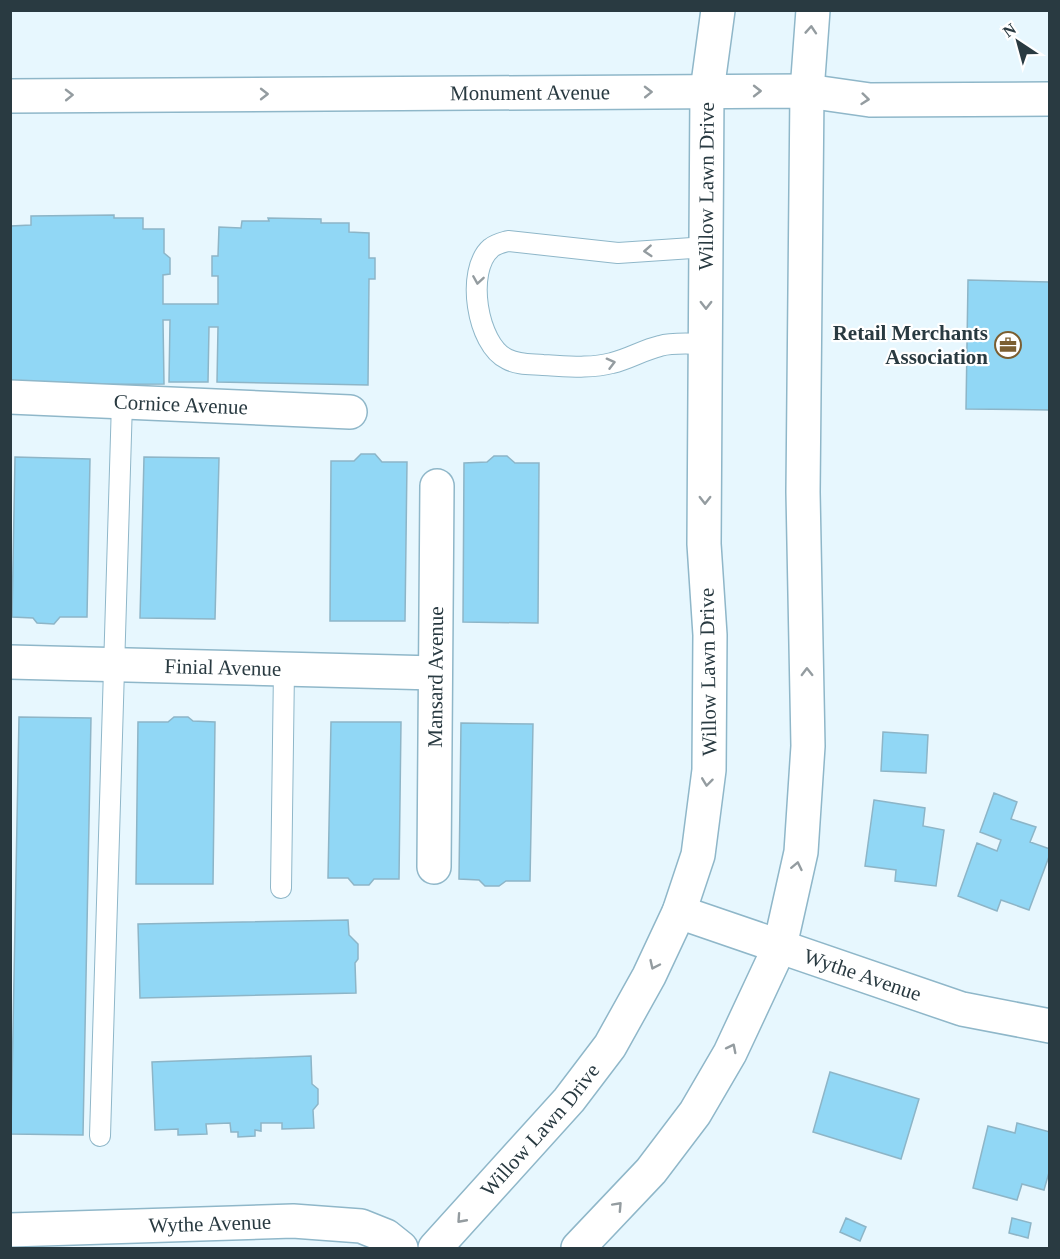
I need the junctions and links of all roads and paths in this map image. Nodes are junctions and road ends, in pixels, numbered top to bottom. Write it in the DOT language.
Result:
graph roads {
  1 [pos="718,10"];
  2 [pos="813,10"];
  3 [pos="707,91"];
  4 [pos="807,91"];
  5 [pos="10,96"];
  6 [pos="1050,99"];
  7 [pos="707,247"];
  8 [pos="706,344"];
  9 [pos="10,397"];
  10 [pos="122,402"];
  11 [pos="350,412"];
  12 [pos="437,486"];
  13 [pos="10,662"];
  14 [pos="114,665"];
  15 [pos="284,669"];
  16 [pos="435,673"];
  17 [pos="434,867"];
  18 [pos="281,888"];
  19 [pos="679,912"];
  20 [pos="780,946"];
  21 [pos="1050,1026"];
  22 [pos="100,1136"];
  23 [pos="10,1230"];
  24 [pos="588,1245"];
  25 [pos="401,1248"];
  26 [pos="435,1248"];
  1 -- 3 [label="street, Willow Lawn Drive"];
  4 -- 2 [label="street, one-way"];
  3 -- 4 [label="street, Monument Avenue, one-way"];
  5 -- 3 [label="street, Monument Avenue, one-way"];
  3 -- 7 [label="street, Willow Lawn Drive"];
  4 -- 6 [label="street, Monument Avenue, one-way"];
  20 -- 4 [label="street, one-way"];
  7 -- 8 [label="street, Willow Lawn Drive, one-way"];
  7 -- 8 [label="lane, one-way"];
  8 -- 19 [label="street, Willow Lawn Drive, one-way"];
  9 -- 10 [label="street, Cornice Avenue"];
  10 -- 11 [label="street, Cornice Avenue"];
  10 -- 14 [label="lane"];
  12 -- 16 [label="street, Mansard Avenue"];
  13 -- 14 [label="street, Finial Avenue"];
  14 -- 15 [label="street, Finial Avenue"];
  14 -- 22 [label="lane"];
  15 -- 16 [label="street, Finial Avenue"];
  15 -- 18 [label="lane"];
  16 -- 17 [label="street, Mansard Avenue"];
  19 -- 20 [label="street, Wythe Avenue"];
  19 -- 26 [label="street, Willow Lawn Drive, one-way"];
  20 -- 21 [label="street, Wythe Avenue"];
  24 -- 20 [label="street, one-way"];
  23 -- 25 [label="street, Wythe Avenue"];
}
